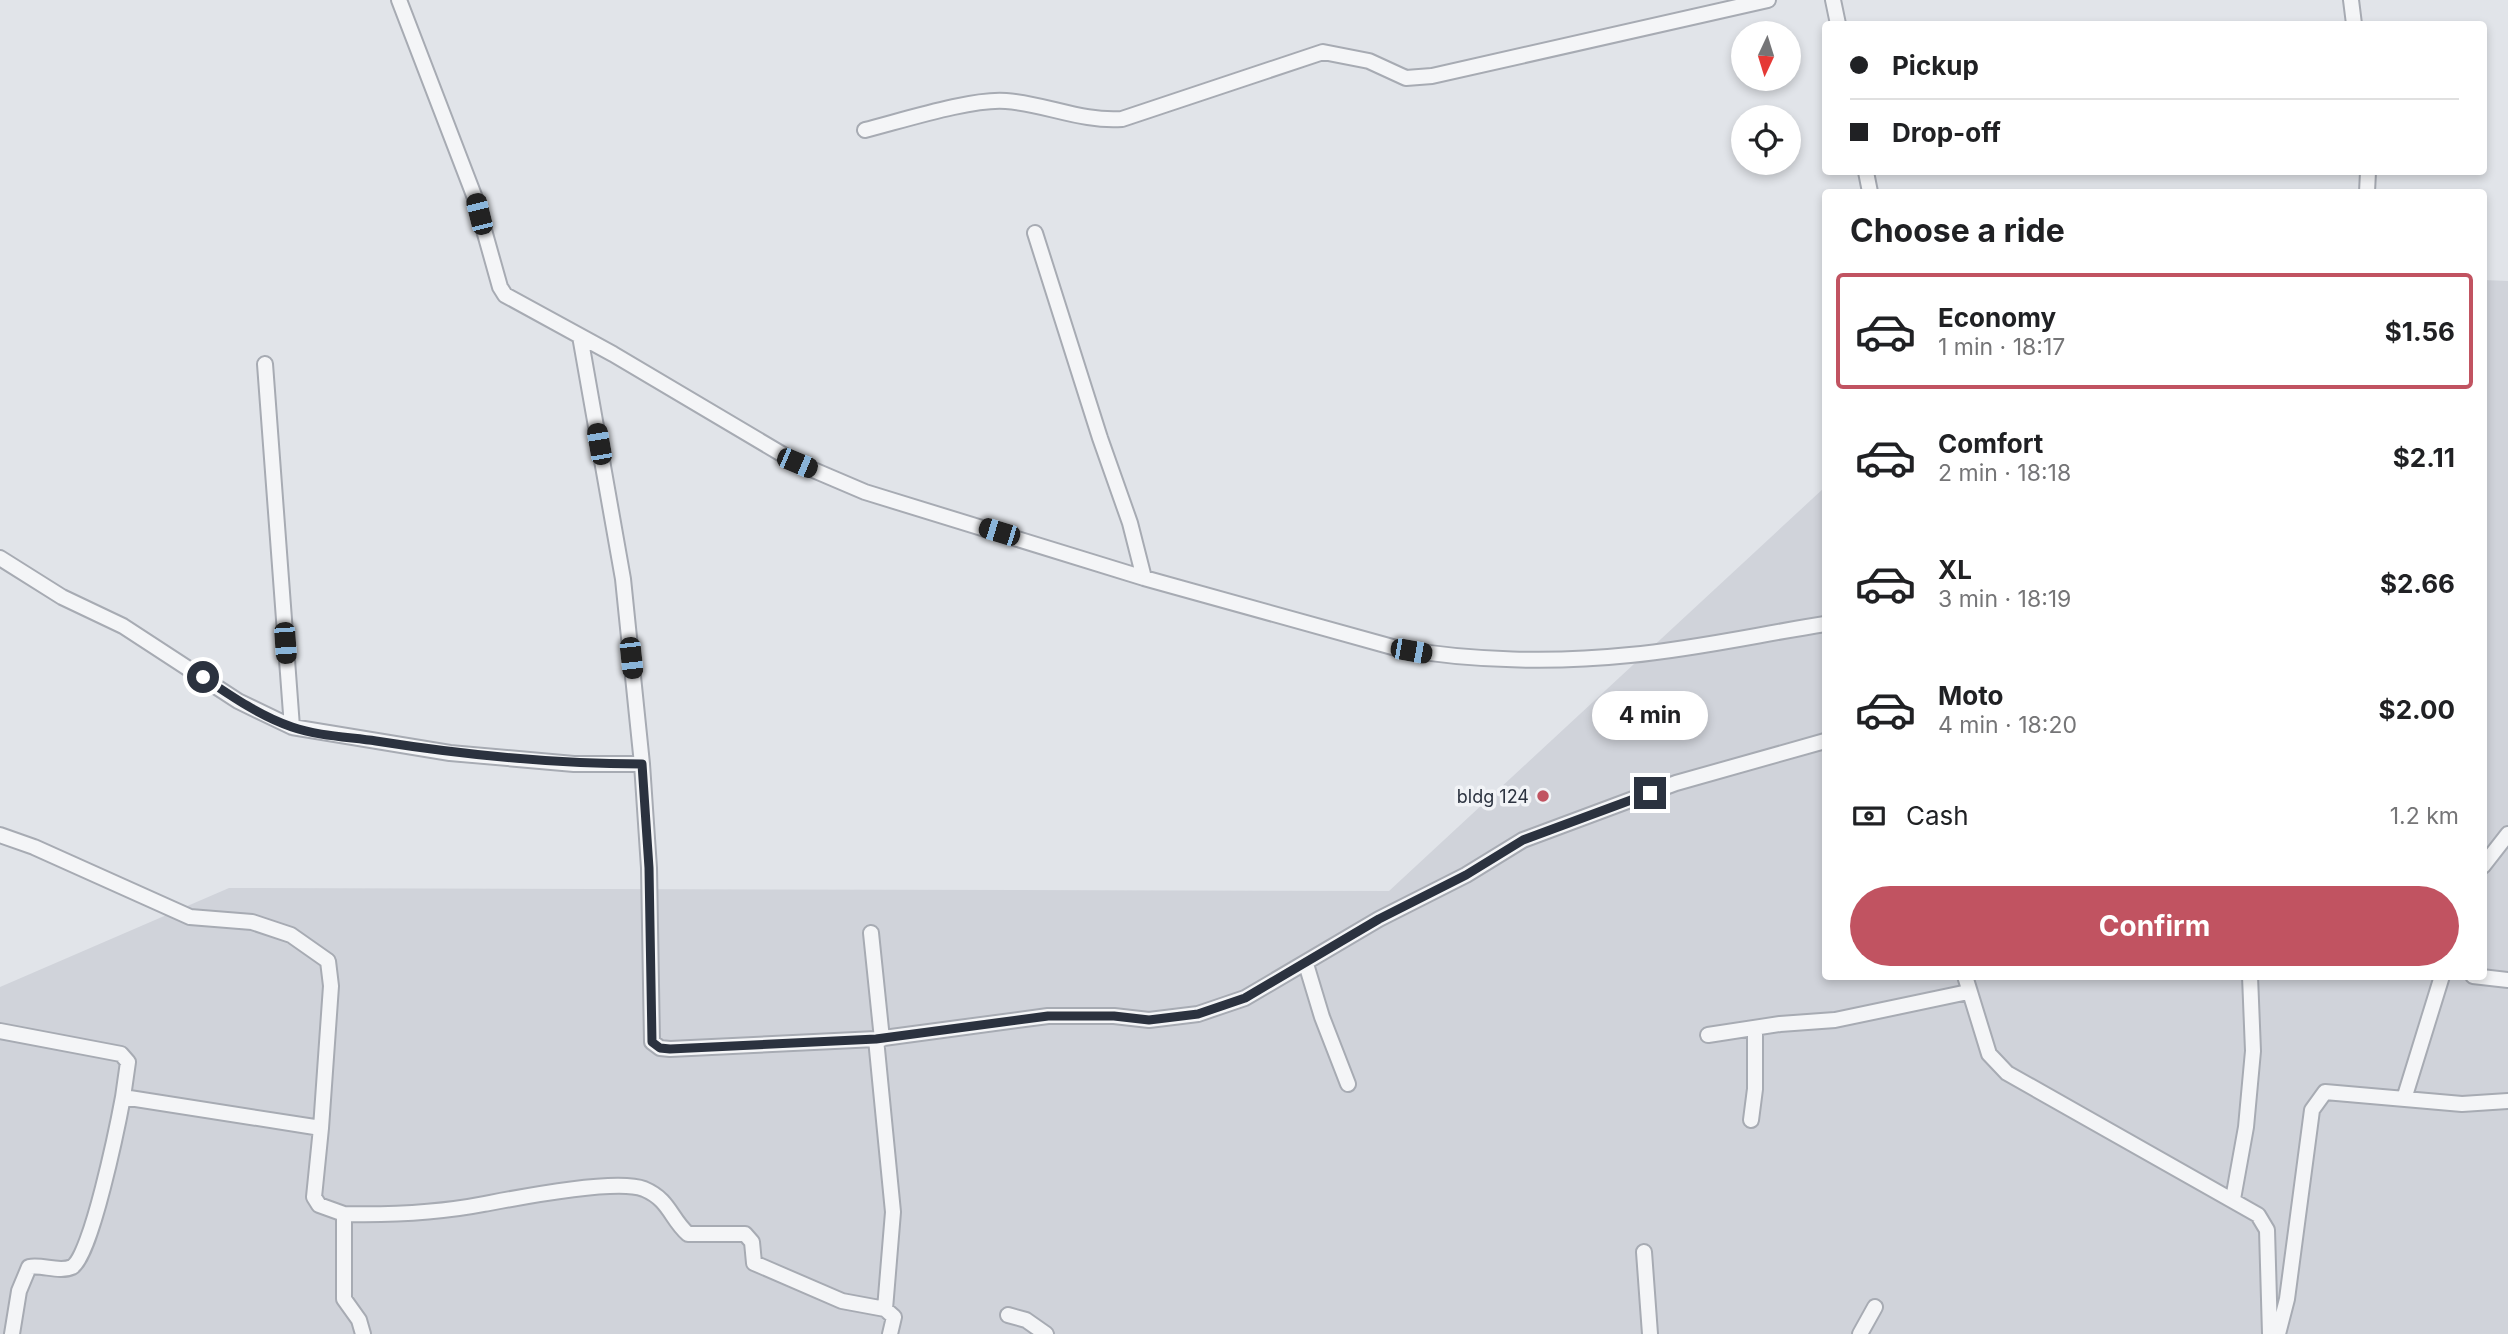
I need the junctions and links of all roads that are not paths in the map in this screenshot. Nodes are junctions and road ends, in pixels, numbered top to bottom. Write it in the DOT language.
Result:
graph roads {
  1 [pos="399,0"];
  2 [pos="1768,0"];
  3 [pos="1833,0"];
  4 [pos="2351,0"];
  5 [pos="1837,21"];
  6 [pos="2354,21"];
  7 [pos="864,130"];
  8 [pos="1035,233"];
  9 [pos="580,337"];
  10 [pos="265,364"];
  11 [pos="0,558"];
  12 [pos="1144,578"];
  13 [pos="1822,624"];
  14 [pos="292,727"];
  15 [pos="1822,742"];
  16 [pos="642,764"];
  17 [pos="2508,834"];
  18 [pos="0,835"];
  19 [pos="2487,861"];
  20 [pos="871,933"];
  21 [pos="1306,964"];
  22 [pos="2487,978"];
  23 [pos="1966,980"];
  24 [pos="2250,980"];
  25 [pos="2441,980"];
  26 [pos="2508,980"];
  27 [pos="1968,992"];
  28 [pos="1755,1028"];
  29 [pos="0,1031"];
  30 [pos="1708,1035"];
  31 [pos="879,1039"];
  32 [pos="1348,1084"];
  33 [pos="123,1097"];
  34 [pos="2404,1099"];
  35 [pos="2508,1101"];
  36 [pos="1751,1120"];
  37 [pos="321,1128"];
  38 [pos="2233,1199"];
  39 [pos="344,1214"];
  40 [pos="1644,1252"];
  41 [pos="1875,1307"];
  42 [pos="885,1309"];
  43 [pos="1008,1315"];
  44 [pos="12,1334"];
  45 [pos="363,1334"];
  46 [pos="890,1334"];
  47 [pos="1046,1334"];
  48 [pos="1650,1334"];
  49 [pos="1860,1334"];
  50 [pos="2270,1334"];
  51 [pos="2278,1334"];
  1 -- 9 [label="street"];
  2 -- 7 [label="street"];
  3 -- 5 [label="street"];
  4 -- 6 [label="street"];
  8 -- 12 [label="street"];
  9 -- 12 [label="street"];
  9 -- 16 [label="street"];
  10 -- 14 [label="street"];
  11 -- 14 [label="street"];
  12 -- 13 [label="street"];
  14 -- 16 [label="street"];
  15 -- 21 [label="street"];
  16 -- 31 [label="street"];
  17 -- 19 [label="street"];
  18 -- 37 [label="street"];
  20 -- 31 [label="street"];
  21 -- 31 [label="street"];
  21 -- 32 [label="street"];
  22 -- 26 [label="street"];
  23 -- 27 [label="street"];
  24 -- 38 [label="street"];
  25 -- 34 [label="street"];
  27 -- 28 [label="street"];
  27 -- 38 [label="street"];
  28 -- 30 [label="street"];
  28 -- 36 [label="street"];
  29 -- 33 [label="street"];
  31 -- 42 [label="street"];
  33 -- 37 [label="street"];
  33 -- 44 [label="street"];
  34 -- 35 [label="street"];
  34 -- 51 [label="street"];
  37 -- 39 [label="street"];
  38 -- 50 [label="street"];
  39 -- 42 [label="street"];
  39 -- 45 [label="street"];
  40 -- 48 [label="street"];
  41 -- 49 [label="street"];
  42 -- 46 [label="street"];
  43 -- 47 [label="street"];
}
